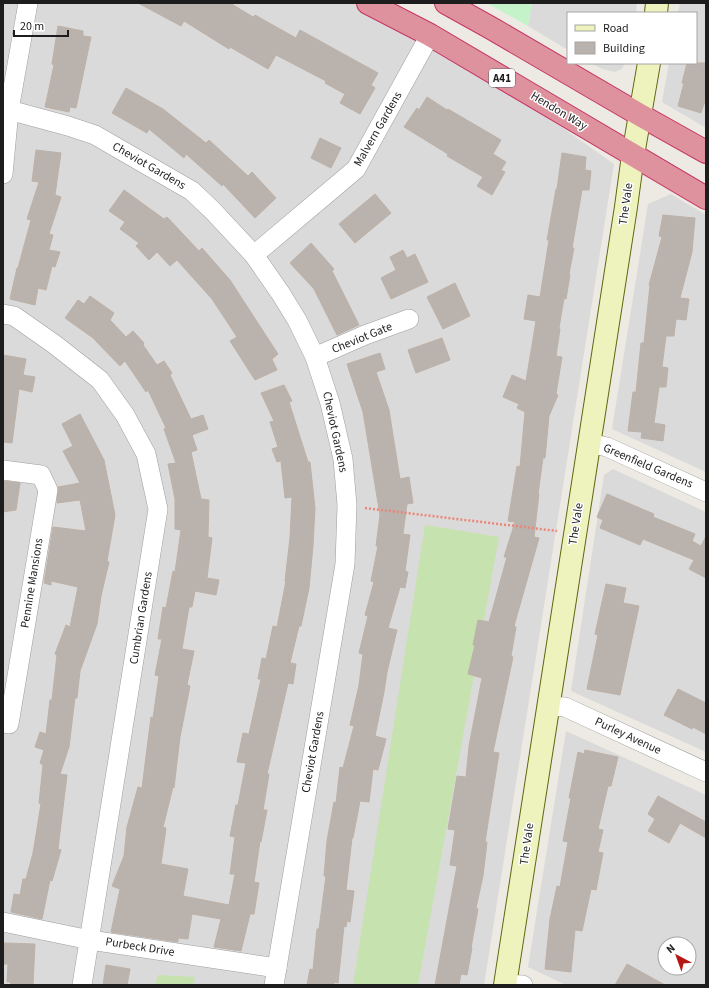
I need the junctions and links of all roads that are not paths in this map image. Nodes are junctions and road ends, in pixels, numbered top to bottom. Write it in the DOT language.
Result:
graph roads {
  1 [pos="28,3"];
  2 [pos="368,3"];
  3 [pos="446,3"];
  4 [pos="430,35"];
  5 [pos="649,64"];
  6 [pos="6,111"];
  7 [pos="640,115"];
  8 [pos="706,152"];
  9 [pos="633,156"];
  10 [pos="3,174"];
  11 [pos="706,198"];
  12 [pos="254,255"];
  13 [pos="3,314"];
  14 [pos="409,319"];
  15 [pos="315,357"];
  16 [pos="589,443"];
  17 [pos="3,470"];
  18 [pos="706,492"];
  19 [pos="548,706"];
  20 [pos="3,723"];
  21 [pos="706,772"];
  22 [pos="3,922"];
  23 [pos="90,940"];
  24 [pos="276,977"];
  25 [pos="82,985"];
  26 [pos="511,985"];
  1 -- 6 [label="street"];
  2 -- 4 [label="highway, Hendon Way / A41"];
  3 -- 7 [label="highway"];
  4 -- 9 [label="highway, Hendon Way / A41"];
  4 -- 12 [label="street, Malvern Gardens"];
  5 -- 7 [label="street, The Vale"];
  6 -- 10 [label="street"];
  6 -- 12 [label="street, Cheviot Gardens"];
  7 -- 8 [label="highway"];
  7 -- 9 [label="street, The Vale"];
  9 -- 11 [label="highway, Hendon Way / A41"];
  9 -- 16 [label="street, The Vale"];
  12 -- 15 [label="street, Cheviot Gardens"];
  13 -- 23 [label="street, Cumbrian Gardens"];
  14 -- 15 [label="street, Cheviot Gate"];
  15 -- 24 [label="street, Cheviot Gardens"];
  16 -- 18 [label="street, Greenfield Gardens"];
  16 -- 19 [label="street, The Vale"];
  17 -- 20 [label="street, Pennine Mansions"];
  19 -- 21 [label="street, Purley Avenue"];
  19 -- 26 [label="street, The Vale"];
  22 -- 23 [label="street, Purbeck Drive"];
  23 -- 24 [label="street, Purbeck Drive"];
  23 -- 25 [label="street, Cumbrian Gardens"];
}
